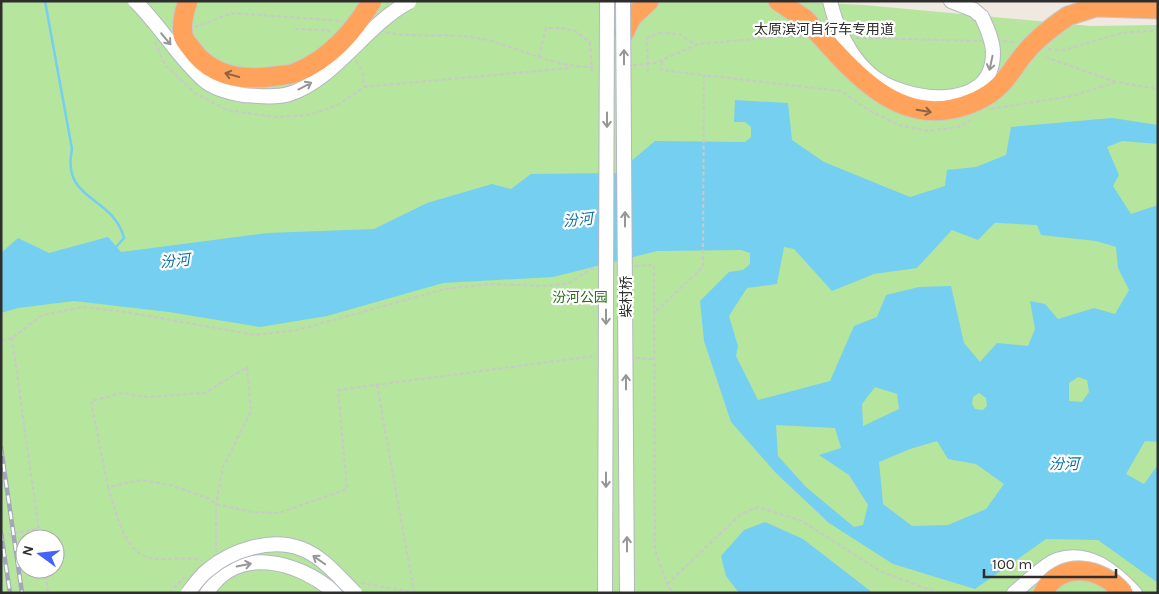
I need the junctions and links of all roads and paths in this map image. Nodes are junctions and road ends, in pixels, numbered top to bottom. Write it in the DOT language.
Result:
graph roads {
  1 [pos="135,1"];
  2 [pos="188,1"];
  3 [pos="372,1"];
  4 [pos="623,1"];
  5 [pos="778,1"];
  6 [pos="830,1"];
  7 [pos="951,1"];
  8 [pos="410,2"];
  9 [pos="604,3"];
  10 [pos="647,3"];
  11 [pos="1158,9"];
  12 [pos="344,21"];
  13 [pos="190,28"];
  14 [pos="805,28"];
  15 [pos="378,29"];
  16 [pos="1158,30"];
  17 [pos="624,34"];
  18 [pos="152,36"];
  19 [pos="851,38"];
  20 [pos="987,41"];
  21 [pos="997,41"];
  22 [pos="1023,44"];
  23 [pos="696,45"];
  24 [pos="1048,49"];
  25 [pos="539,57"];
  26 [pos="1045,57"];
  27 [pos="662,61"];
  28 [pos="628,65"];
  29 [pos="601,67"];
  30 [pos="571,68"];
  31 [pos="648,72"];
  32 [pos="592,74"];
  33 [pos="704,75"];
  34 [pos="1158,89"];
  35 [pos="703,142"];
  36 [pos="627,267"];
  37 [pos="600,269"];
  38 [pos="655,312"];
  39 [pos="12,338"];
  40 [pos="1,341"];
  41 [pos="597,357"];
  42 [pos="635,358"];
  43 [pos="654,359"];
  44 [pos="377,385"];
  45 [pos="108,487"];
  46 [pos="216,504"];
  47 [pos="39,528"];
  48 [pos="1,536"];
  49 [pos="216,554"];
  50 [pos="205,561"];
  51 [pos="46,579"];
  52 [pos="667,584"];
  53 [pos="414,592"];
  54 [pos="48,593"];
  55 [pos="188,593"];
  56 [pos="207,593"];
  57 [pos="335,593"];
  58 [pos="355,593"];
  59 [pos="605,593"];
  60 [pos="627,593"];
  61 [pos="673,593"];
  62 [pos="938,593"];
  63 [pos="1014,593"];
  64 [pos="1043,593"];
  65 [pos="1123,593"];
  66 [pos="1135,593"];
  1 -- 8 [label="main road, one-way, bridge"];
  3 -- 2 [label="highway, one-way, bridge"];
  4 -- 17 [label="main road, 柴村桥, bridge"];
  5 -- 14 [label="highway"];
  7 -- 6 [label="main road, one-way, bridge"];
  9 -- 59 [label="main road, 柴村桥, one-way, bridge"];
  10 -- 17 [label="highway"];
  14 -- 11 [label="highway, one-way, bridge"];
  12 -- 13 [label="path"];
  14 -- 23 [label="path, 太原滨河自行车专用道"];
  15 -- 25 [label="path"];
  16 -- 24 [label="path"];
  60 -- 17 [label="main road, 柴村桥, one-way, bridge"];
  18 -- 30 [label="path"];
  19 -- 20 [label="path, 太原滨河自行车专用道"];
  21 -- 22 [label="path"];
  23 -- 27 [label="path, 太原滨河自行车专用道"];
  23 -- 31 [label="path, bridge"];
  25 -- 30 [label="path"];
  25 -- 32 [label="path, bridge"];
  26 -- 34 [label="path"];
  27 -- 28 [label="path, 太原滨河自行车专用道"];
  27 -- 33 [label="path"];
  29 -- 30 [label="path"];
  35 -- 38 [label="path"];
  36 -- 38 [label="path"];
  37 -- 39 [label="path"];
  38 -- 43 [label="path"];
  39 -- 40 [label="path"];
  39 -- 47 [label="path"];
  41 -- 44 [label="path"];
  42 -- 43 [label="path"];
  43 -- 52 [label="path"];
  44 -- 46 [label="path"];
  44 -- 53 [label="path"];
  45 -- 46 [label="path"];
  45 -- 46 [label="path"];
  45 -- 50 [label="path"];
  46 -- 49 [label="path"];
  47 -- 48 [label="path"];
  51 -- 54 [label="path"];
  52 -- 61 [label="path"];
  52 -- 62 [label="path"];
  58 -- 55 [label="main road, one-way, bridge"];
  56 -- 57 [label="main road, one-way"];
  63 -- 66 [label="main road"];
  64 -- 65 [label="highway, bridge"];
}
